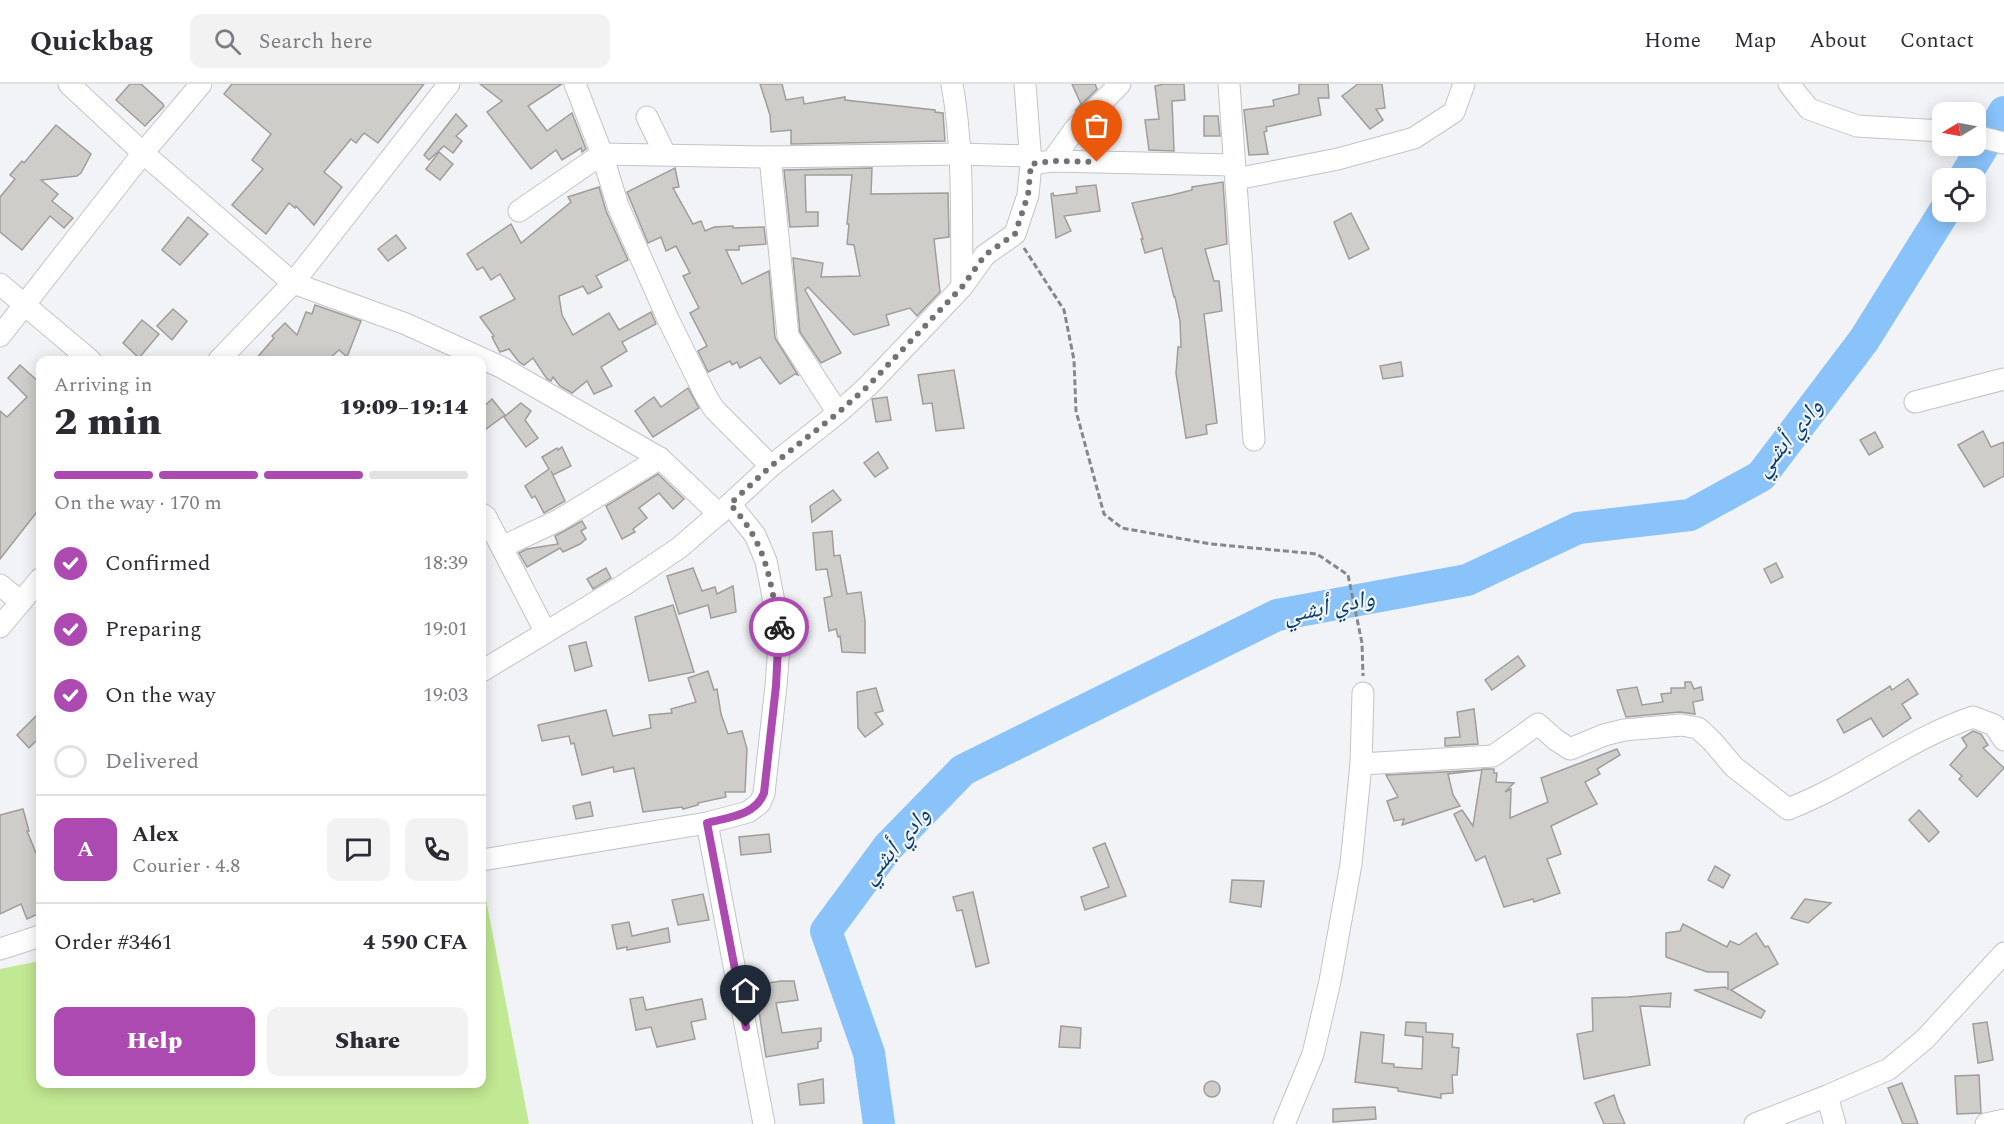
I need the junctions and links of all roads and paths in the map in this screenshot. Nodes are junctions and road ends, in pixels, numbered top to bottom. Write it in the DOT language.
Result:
graph roads {
  1 [pos="69,84"];
  2 [pos="201,84"];
  3 [pos="449,84"];
  4 [pos="575,84"];
  5 [pos="952,84"];
  6 [pos="1025,84"];
  7 [pos="1228,84"];
  8 [pos="1464,84"];
  9 [pos="1789,84"];
  10 [pos="1110,87"];
  11 [pos="647,117"];
  12 [pos="1932,131"];
  13 [pos="1986,138"];
  14 [pos="2004,143"];
  15 [pos="143,153"];
  16 [pos="602,154"];
  17 [pos="665,154"];
  18 [pos="959,154"];
  19 [pos="770,157"];
  20 [pos="1038,160"];
  21 [pos="1235,172"];
  22 [pos="519,211"];
  23 [pos="1015,234"];
  24 [pos="293,283"];
  25 [pos="0,284"];
  26 [pos="962,287"];
  27 [pos="25,306"];
  28 [pos="0,336"];
  29 [pos="85,356"];
  30 [pos="223,356"];
  31 [pos="478,356"];
  32 [pos="486,360"];
  33 [pos="2004,379"];
  34 [pos="1915,402"];
  35 [pos="838,413"];
  36 [pos="1254,441"];
  37 [pos="660,458"];
  38 [pos="771,466"];
  39 [pos="725,509"];
  40 [pos="486,517"];
  41 [pos="502,547"];
  42 [pos="36,584"];
  43 [pos="0,585"];
  44 [pos="21,602"];
  45 [pos="0,627"];
  46 [pos="545,631"];
  47 [pos="486,668"];
  48 [pos="1363,693"];
  49 [pos="2004,740"];
  50 [pos="1361,764"];
  51 [pos="707,823"];
  52 [pos="486,859"];
  53 [pos="36,937"];
  54 [pos="0,949"];
  55 [pos="2004,953"];
  56 [pos="1827,1096"];
  57 [pos="2004,1120"];
  58 [pos="764,1124"];
  59 [pos="1284,1124"];
  60 [pos="1755,1124"];
  61 [pos="1835,1124"];
  62 [pos="1986,1124"];
  1 -- 15 [label="street"];
  2 -- 15 [label="street"];
  3 -- 24 [label="street"];
  4 -- 16 [label="street"];
  5 -- 18 [label="street"];
  6 -- 20 [label="street"];
  7 -- 21 [label="street"];
  8 -- 21 [label="street"];
  9 -- 12 [label="street"];
  10 -- 20 [label="street"];
  11 -- 17 [label="street"];
  13 -- 14 [label="street"];
  15 -- 24 [label="street"];
  15 -- 27 [label="street"];
  16 -- 17 [label="street"];
  16 -- 22 [label="street"];
  16 -- 38 [label="street"];
  17 -- 19 [label="street"];
  18 -- 19 [label="street"];
  18 -- 20 [label="street"];
  18 -- 26 [label="street"];
  19 -- 35 [label="street"];
  20 -- 21 [label="street"];
  20 -- 23 [label="street"];
  21 -- 36 [label="street"];
  23 -- 26 [label="street"];
  23 -- 48 [label="path"];
  24 -- 30 [label="street"];
  24 -- 31 [label="street"];
  25 -- 27 [label="street"];
  26 -- 35 [label="street"];
  27 -- 28 [label="street"];
  27 -- 29 [label="street"];
  32 -- 37 [label="street"];
  33 -- 34 [label="street"];
  35 -- 38 [label="street"];
  37 -- 39 [label="street"];
  37 -- 41 [label="street"];
  38 -- 39 [label="street"];
  39 -- 46 [label="street"];
  39 -- 51 [label="street"];
  40 -- 41 [label="street"];
  41 -- 46 [label="street"];
  42 -- 44 [label="street"];
  43 -- 44 [label="street"];
  44 -- 45 [label="street"];
  46 -- 47 [label="street"];
  48 -- 50 [label="street"];
  49 -- 50 [label="street"];
  50 -- 59 [label="street"];
  51 -- 52 [label="street"];
  51 -- 58 [label="street"];
  53 -- 54 [label="street"];
  55 -- 56 [label="street"];
  56 -- 60 [label="street"];
  56 -- 61 [label="street"];
  57 -- 62 [label="street"];
}
